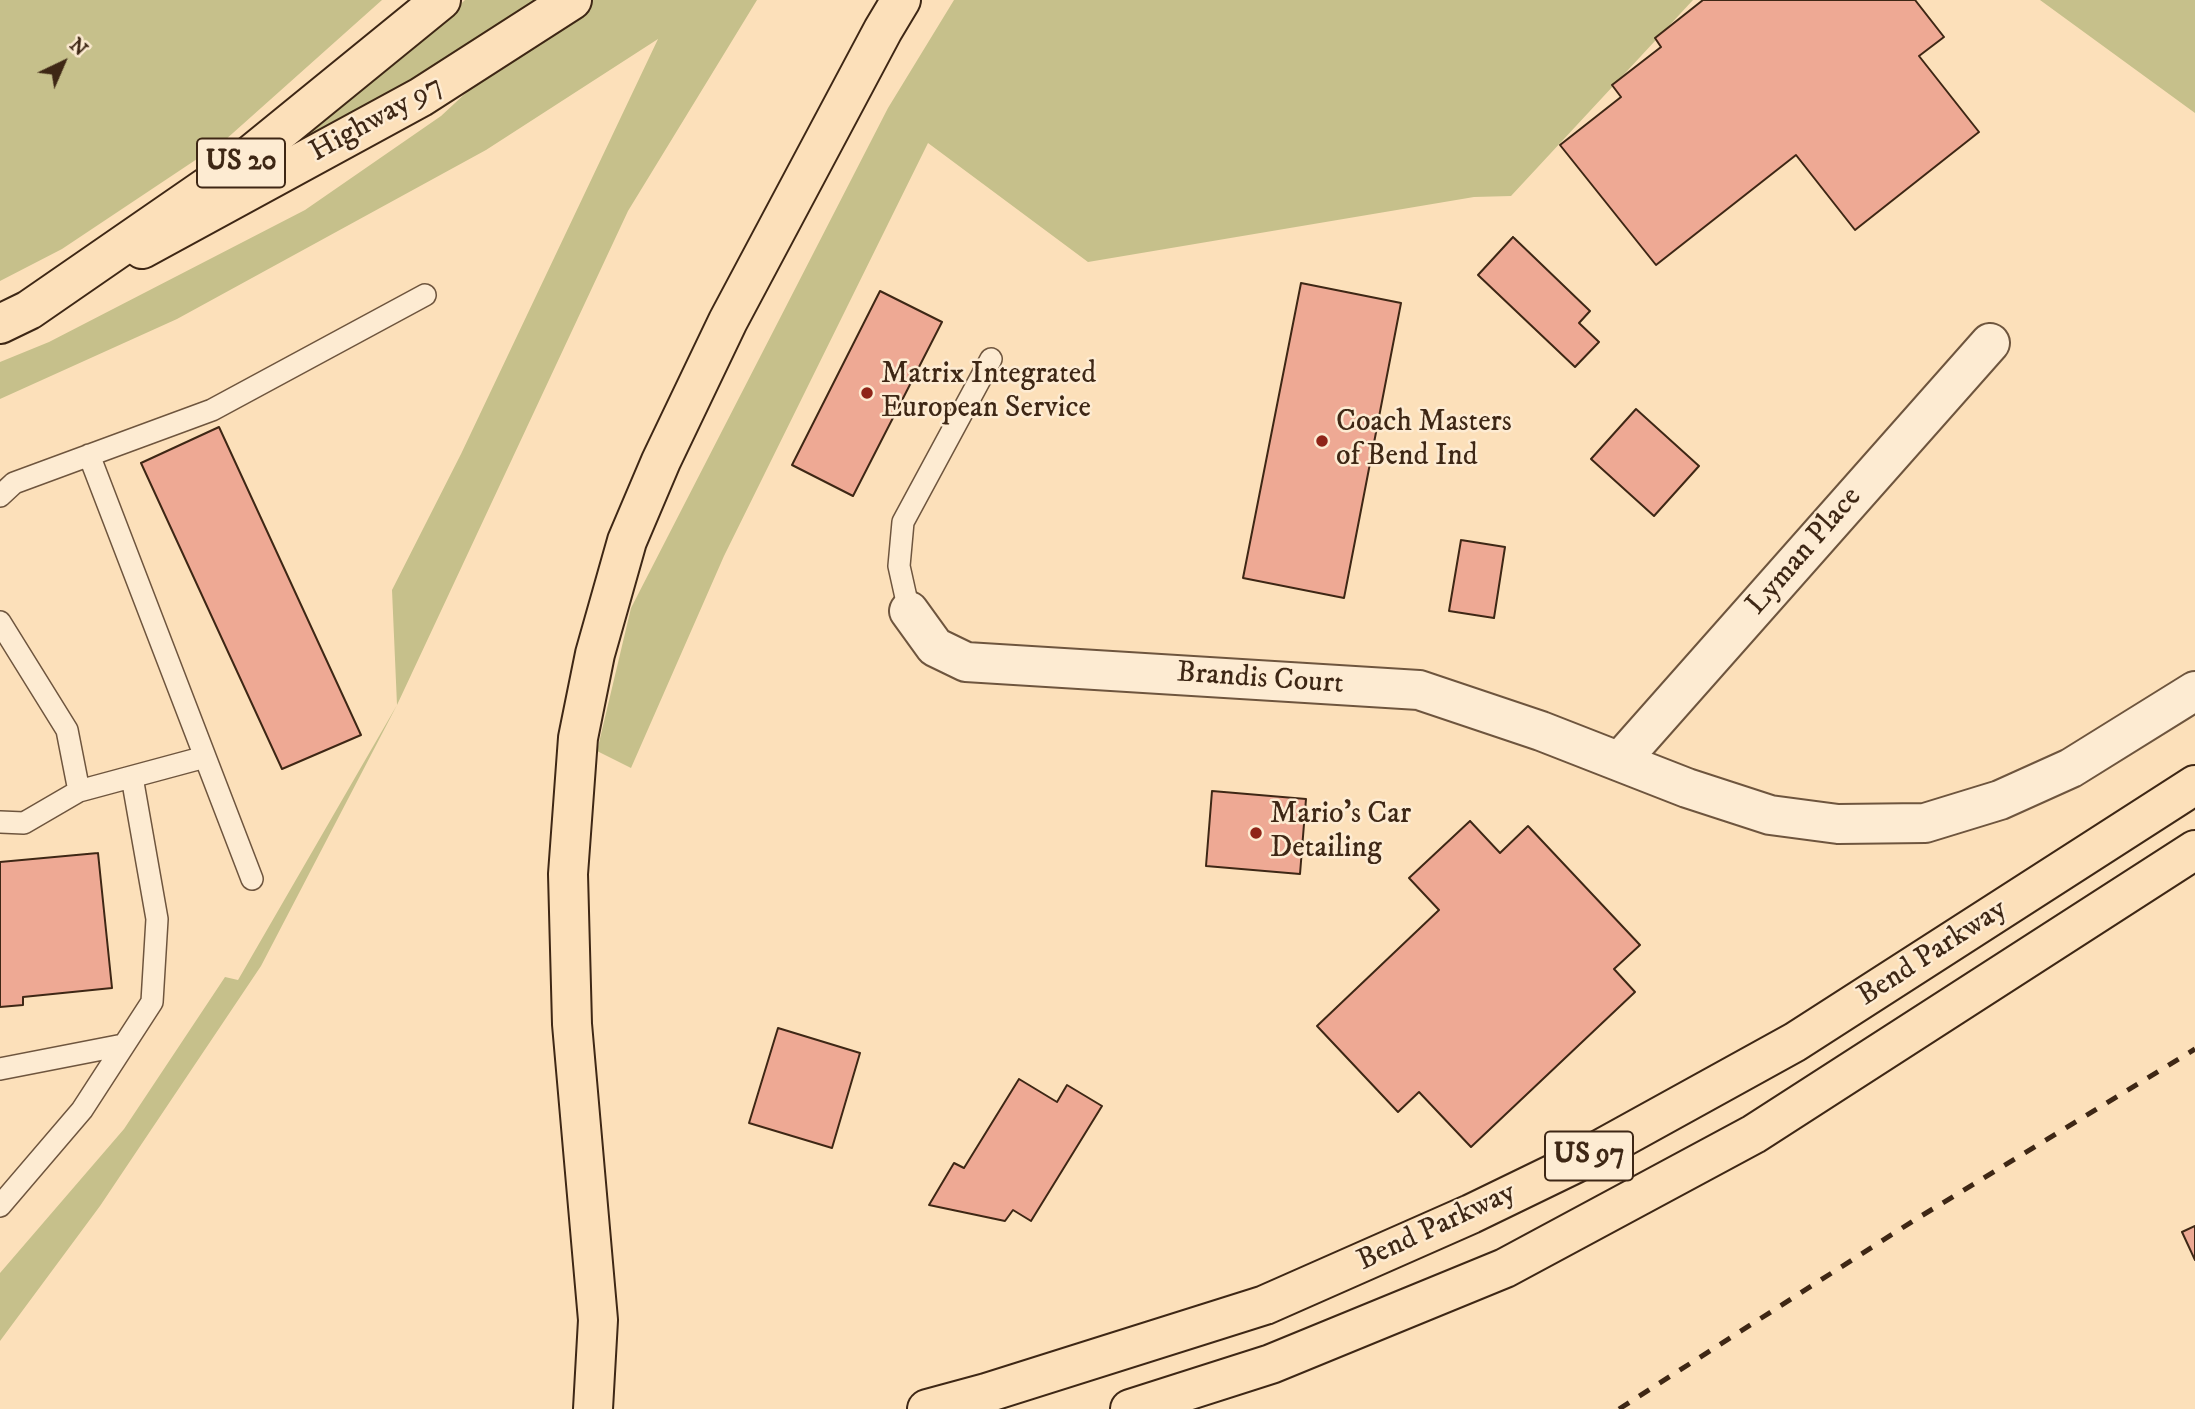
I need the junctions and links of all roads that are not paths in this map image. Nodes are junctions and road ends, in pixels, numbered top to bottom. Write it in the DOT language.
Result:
graph roads {
  1 [pos="441,0"];
  2 [pos="572,0"];
  3 [pos="901,0"];
  4 [pos="425,295"];
  5 [pos="15,317"];
  6 [pos="1990,343"];
  7 [pos="991,359"];
  8 [pos="89,455"];
  9 [pos="0,496"];
  10 [pos="909,611"];
  11 [pos="0,622"];
  12 [pos="2195,691"];
  13 [pos="205,757"];
  14 [pos="1620,761"];
  15 [pos="132,777"];
  16 [pos="2195,785"];
  17 [pos="79,792"];
  18 [pos="0,822"];
  19 [pos="2195,849"];
  20 [pos="253,879"];
  21 [pos="123,1045"];
  22 [pos="0,1069"];
  23 [pos="0,1206"];
  24 [pos="594,1403"];
  25 [pos="927,1409"];
  26 [pos="1130,1409"];
  1 -- 5 [label="main road, US 20"];
  2 -- 5 [label="main road, Highway 97"];
  3 -- 24 [label="main road"];
  4 -- 8 [label="lane"];
  6 -- 14 [label="street, Lyman Place"];
  7 -- 10 [label="lane"];
  8 -- 9 [label="lane"];
  8 -- 13 [label="lane"];
  10 -- 14 [label="street, Brandis Court"];
  11 -- 17 [label="lane"];
  12 -- 14 [label="street, Brandis Court"];
  13 -- 15 [label="lane"];
  13 -- 20 [label="lane"];
  15 -- 17 [label="lane"];
  15 -- 21 [label="lane"];
  16 -- 25 [label="main road, Bend Parkway / US 97"];
  17 -- 18 [label="lane"];
  19 -- 26 [label="main road, Bend Parkway / US 97"];
  21 -- 22 [label="lane"];
  21 -- 23 [label="lane"];
}
